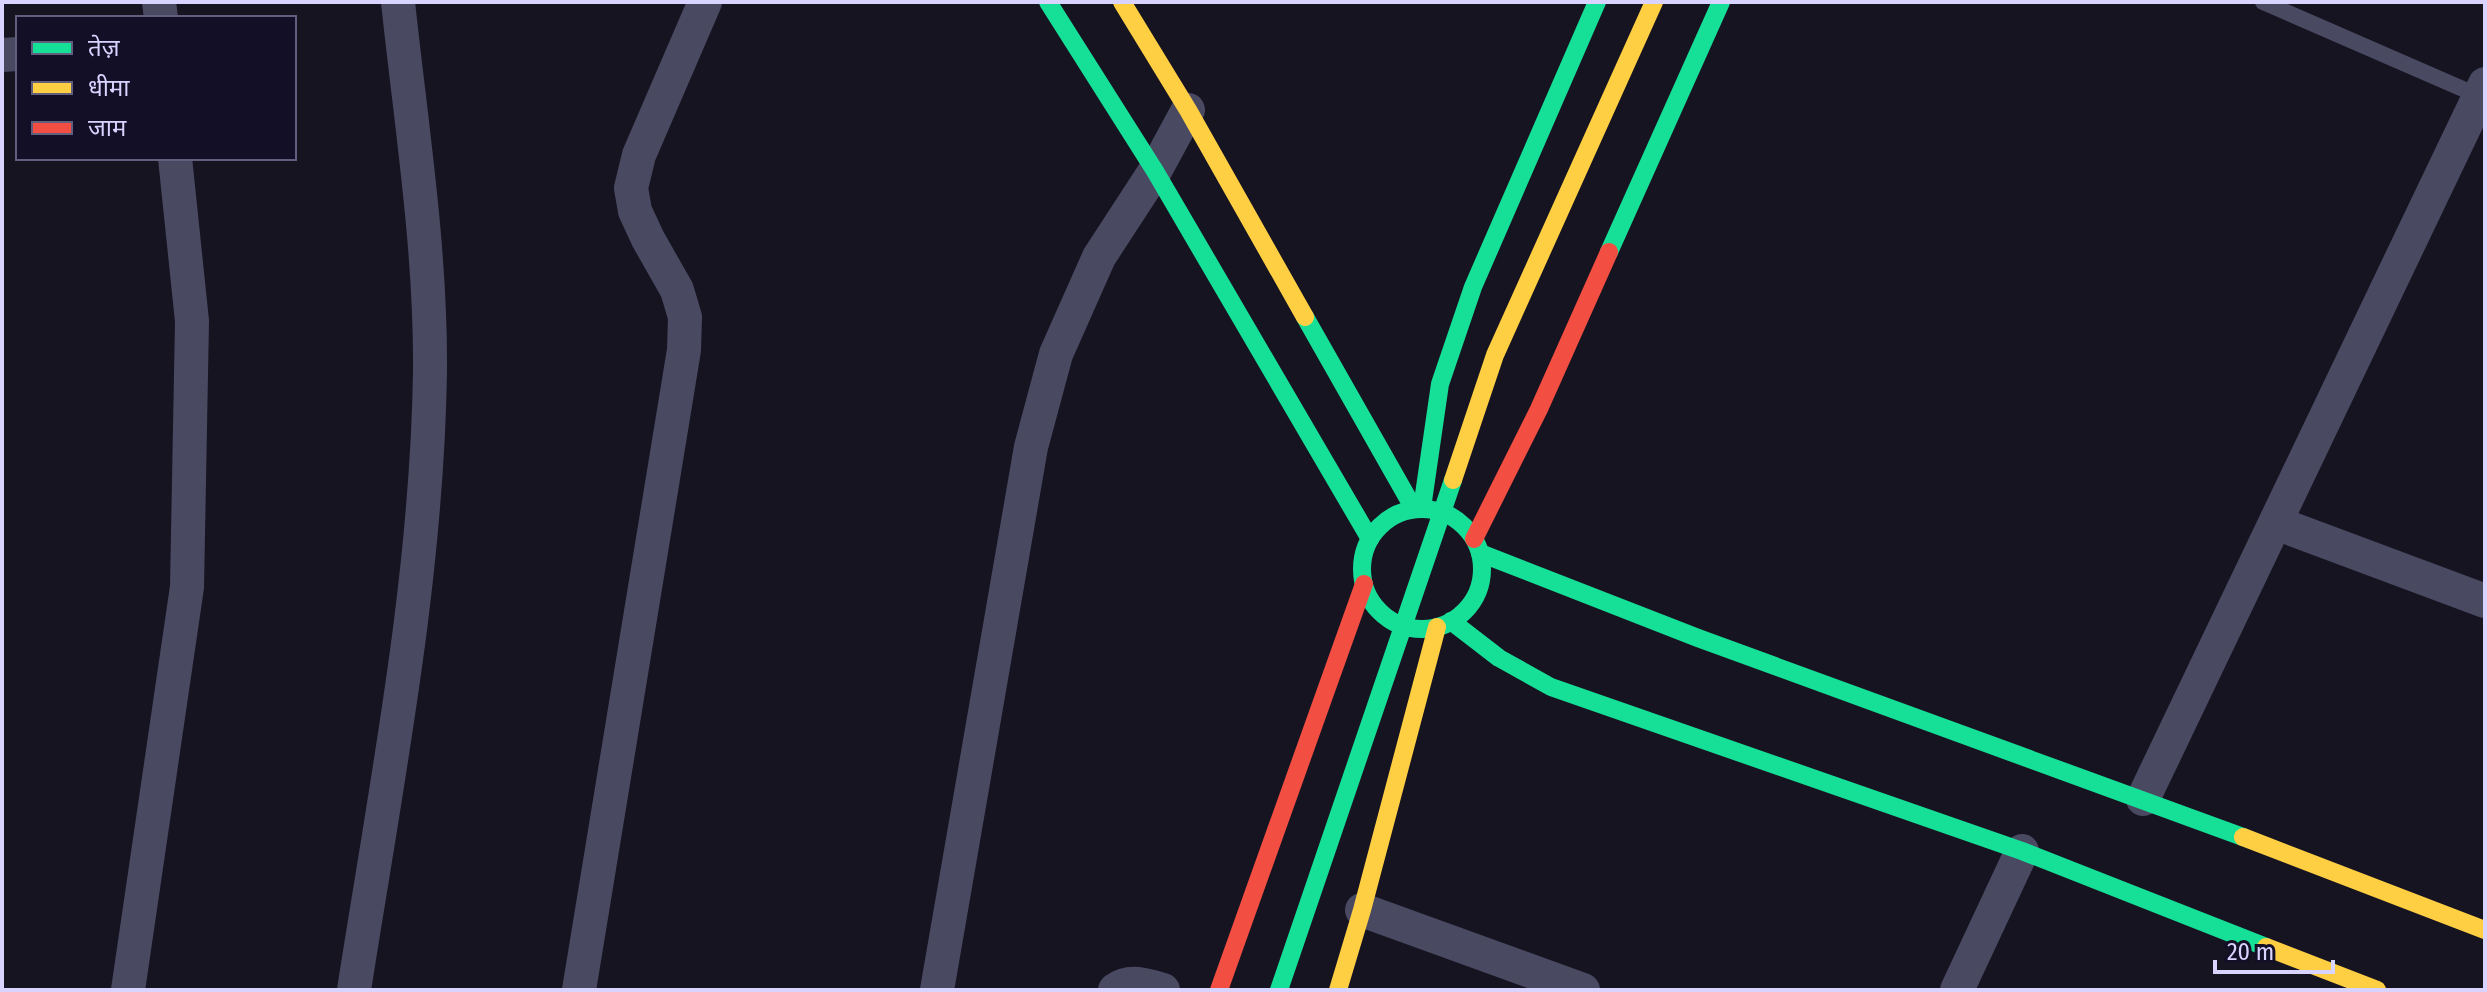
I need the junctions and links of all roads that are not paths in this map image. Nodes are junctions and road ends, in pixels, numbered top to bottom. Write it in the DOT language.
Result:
graph roads {
  1 [pos="398,2"];
  2 [pos="705,2"];
  3 [pos="1048,2"];
  4 [pos="1597,2"];
  5 [pos="1654,2"];
  6 [pos="1721,2"];
  7 [pos="2263,2"];
  8 [pos="1132,6"];
  9 [pos="2483,93"];
  10 [pos="1188,110"];
  11 [pos="175,160"];
  12 [pos="1155,171"];
  13 [pos="1418,509"];
  14 [pos="2276,523"];
  15 [pos="1370,539"];
  16 [pos="1477,546"];
  17 [pos="1364,584"];
  18 [pos="2485,601"];
  19 [pos="1444,624"];
  20 [pos="2143,799"];
  21 [pos="2022,851"];
  22 [pos="1362,910"];
  23 [pos="2485,930"];
  24 [pos="128,990"];
  25 [pos="354,990"];
  26 [pos="579,990"];
  27 [pos="937,990"];
  28 [pos="1115,990"];
  29 [pos="1163,990"];
  30 [pos="1219,990"];
  31 [pos="1279,990"];
  32 [pos="1338,990"];
  33 [pos="1583,990"];
  34 [pos="1957,990"];
  35 [pos="2377,990"];
  1 -- 25 [label="street"];
  2 -- 26 [label="street"];
  3 -- 12 [label="main road"];
  4 -- 13 [label="main road"];
  5 -- 31 [label="main road, bridge"];
  6 -- 16 [label="main road"];
  7 -- 9 [label="lane"];
  8 -- 10 [label="main road"];
  9 -- 14 [label="street"];
  10 -- 12 [label="street"];
  10 -- 13 [label="main road"];
  11 -- 24 [label="street"];
  12 -- 15 [label="main road"];
  12 -- 27 [label="street"];
  13 -- 15 [label="main road"];
  13 -- 16 [label="main road"];
  14 -- 18 [label="street"];
  14 -- 20 [label="street"];
  15 -- 17 [label="main road"];
  16 -- 19 [label="main road"];
  16 -- 20 [label="main road"];
  17 -- 19 [label="main road"];
  17 -- 30 [label="main road"];
  19 -- 21 [label="main road"];
  19 -- 22 [label="main road"];
  20 -- 23 [label="main road"];
  21 -- 34 [label="street"];
  21 -- 35 [label="main road"];
  22 -- 32 [label="main road"];
  22 -- 33 [label="street"];
  28 -- 29 [label="street"];
}
